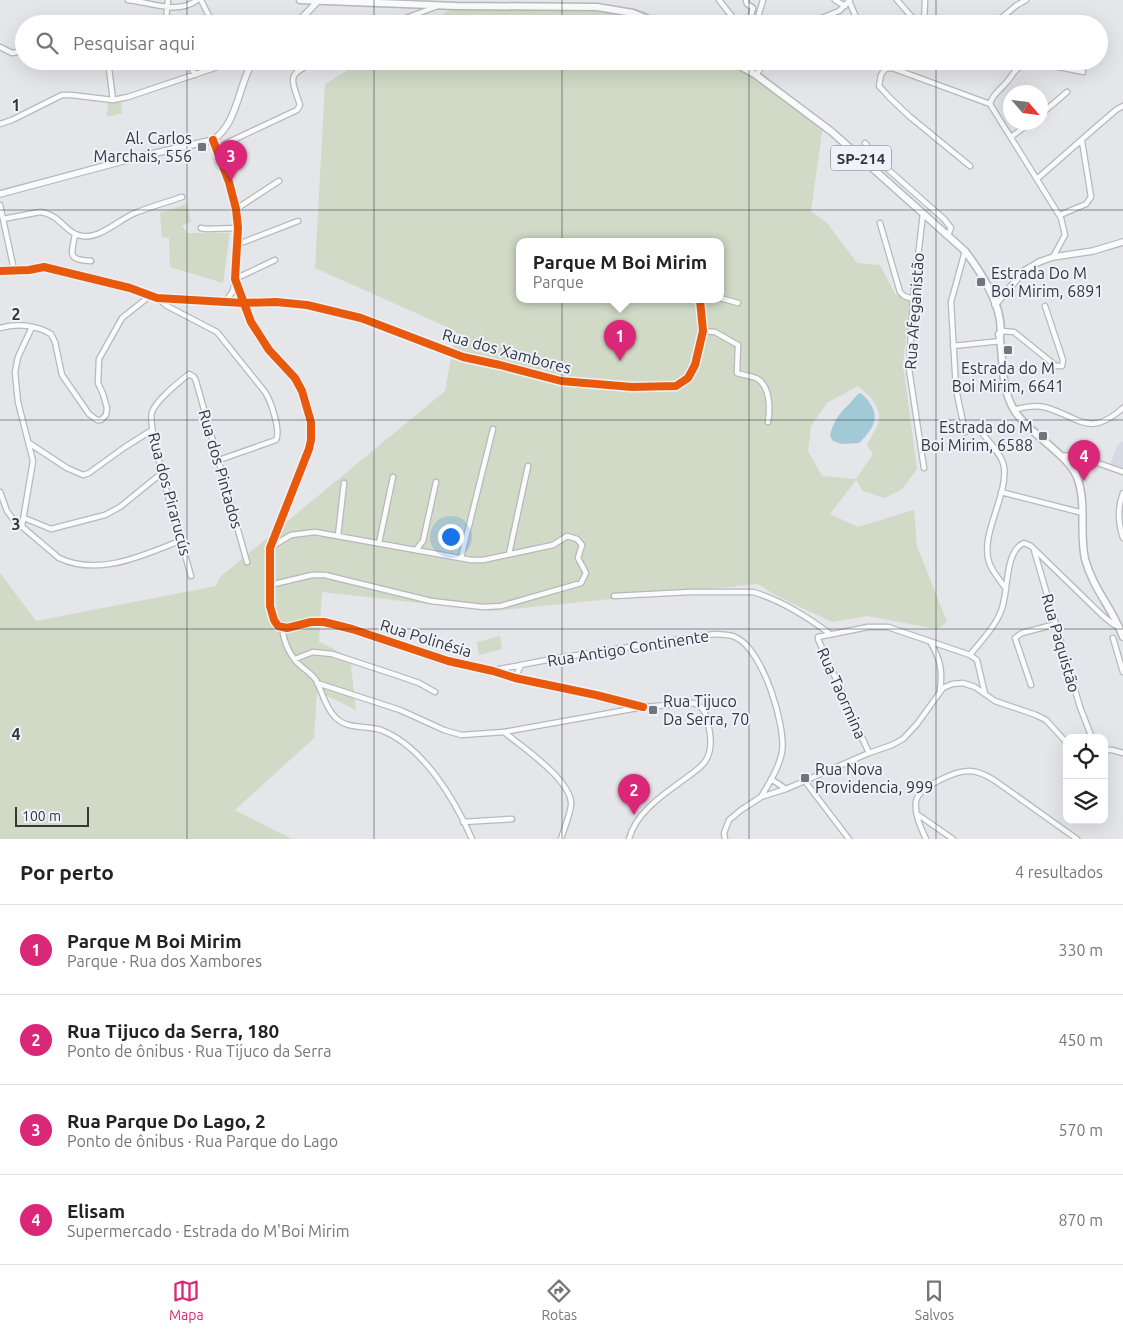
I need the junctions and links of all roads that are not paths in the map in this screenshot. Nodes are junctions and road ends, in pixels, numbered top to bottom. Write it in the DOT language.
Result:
graph roads {
  1 [pos="128,0"];
  2 [pos="168,0"];
  3 [pos="197,0"];
  4 [pos="201,0"];
  5 [pos="300,0"];
  6 [pos="319,0"];
  7 [pos="719,0"];
  8 [pos="746,0"];
  9 [pos="763,0"];
  10 [pos="835,0"];
  11 [pos="849,0"];
  12 [pos="897,0"];
  13 [pos="925,0"];
  14 [pos="1026,0"];
  15 [pos="143,1"];
  16 [pos="442,5"];
  17 [pos="845,6"];
  18 [pos="166,7"];
  19 [pos="167,15"];
  20 [pos="209,15"];
  21 [pos="305,15"];
  22 [pos="415,15"];
  23 [pos="638,15"];
  24 [pos="731,15"];
  25 [pos="751,15"];
  26 [pos="759,15"];
  27 [pos="830,15"];
  28 [pos="855,15"];
  29 [pos="910,15"];
  30 [pos="924,15"];
  31 [pos="1004,15"];
  32 [pos="0,47"];
  33 [pos="15,52"];
  34 [pos="109,70"];
  35 [pos="192,70"];
  36 [pos="209,70"];
  37 [pos="248,70"];
  38 [pos="297,70"];
  39 [pos="747,70"];
  40 [pos="760,70"];
  41 [pos="884,70"];
  42 [pos="897,70"];
  43 [pos="1018,70"];
  44 [pos="1074,70"];
  45 [pos="1083,72"];
  46 [pos="195,75"];
  47 [pos="756,75"];
  48 [pos="1068,92"];
  49 [pos="113,100"];
  50 [pos="990,104"];
  51 [pos="1123,106"];
  52 [pos="1048,108"];
  53 [pos="0,124"];
  54 [pos="1022,130"];
  55 [pos="1012,138"];
  56 [pos="213,140"];
  57 [pos="1082,141"];
  58 [pos="865,142"];
  59 [pos="216,148"];
  60 [pos="970,166"];
  61 [pos="1038,178"];
  62 [pos="279,181"];
  63 [pos="0,194"];
  64 [pos="182,197"];
  65 [pos="0,205"];
  66 [pos="236,209"];
  67 [pos="923,214"];
  68 [pos="1060,215"];
  69 [pos="3,219"];
  70 [pos="298,221"];
  71 [pos="880,223"];
  72 [pos="201,228"];
  73 [pos="238,228"];
  74 [pos="75,234"];
  75 [pos="948,235"];
  76 [pos="1123,242"];
  77 [pos="236,245"];
  78 [pos="965,251"];
  79 [pos="1053,256"];
  80 [pos="275,260"];
  81 [pos="91,261"];
  82 [pos="14,270"];
  83 [pos="0,271"];
  84 [pos="235,279"];
  85 [pos="151,296"];
  86 [pos="157,298"];
  87 [pos="724,299"];
  88 [pos="913,299"];
  89 [pos="225,302"];
  90 [pos="994,302"];
  91 [pos="243,303"];
  92 [pos="700,303"];
  93 [pos="738,304"];
  94 [pos="1045,306"];
  95 [pos="32,327"];
  96 [pos="0,328"];
  97 [pos="703,331"];
  98 [pos="1000,336"];
  99 [pos="953,346"];
  100 [pos="194,377"];
  101 [pos="1123,408"];
  102 [pos="1014,410"];
  103 [pos="768,422"];
  104 [pos="493,429"];
  105 [pos="152,430"];
  106 [pos="965,432"];
  107 [pos="983,434"];
  108 [pos="30,443"];
  109 [pos="1060,456"];
  110 [pos="219,460"];
  111 [pos="528,466"];
  112 [pos="924,468"];
  113 [pos="163,472"];
  114 [pos="1123,472"];
  115 [pos="394,476"];
  116 [pos="436,482"];
  117 [pos="344,483"];
  118 [pos="0,492"];
  119 [pos="1001,492"];
  120 [pos="1123,493"];
  121 [pos="1082,514"];
  122 [pos="24,518"];
  123 [pos="22,526"];
  124 [pos="338,536"];
  125 [pos="1123,538"];
  126 [pos="182,540"];
  127 [pos="379,543"];
  128 [pos="270,548"];
  129 [pos="1034,548"];
  130 [pos="416,550"];
  131 [pos="509,554"];
  132 [pos="461,558"];
  133 [pos="247,562"];
  134 [pos="192,576"];
  135 [pos="270,585"];
  136 [pos="1007,590"];
  137 [pos="614,596"];
  138 [pos="1056,624"];
  139 [pos="282,627"];
  140 [pos="1120,627"];
  141 [pos="829,634"];
  142 [pos="1123,637"];
  143 [pos="1113,638"];
  144 [pos="931,643"];
  145 [pos="970,655"];
  146 [pos="295,659"];
  147 [pos="521,665"];
  148 [pos="494,670"];
  149 [pos="1123,670"];
  150 [pos="515,678"];
  151 [pos="317,683"];
  152 [pos="1031,685"];
  153 [pos="940,691"];
  154 [pos="435,692"];
  155 [pos="985,694"];
  156 [pos="643,707"];
  157 [pos="504,732"];
  158 [pos="1090,734"];
  159 [pos="1063,739"];
  160 [pos="1108,750"];
  161 [pos="869,753"];
  162 [pos="1123,753"];
  163 [pos="771,779"];
  164 [pos="804,780"];
  165 [pos="786,789"];
  166 [pos="761,797"];
  167 [pos="917,814"];
  168 [pos="512,819"];
  169 [pos="464,822"];
  170 [pos="848,838"];
  171 [pos="472,839"];
  172 [pos="561,839"];
  173 [pos="629,839"];
  174 [pos="725,839"];
  175 [pos="839,839"];
  176 [pos="926,839"];
  177 [pos="953,839"];
  178 [pos="1077,839"];
  1 -- 15 [label="street"];
  2 -- 18 [label="street"];
  3 -- 18 [label="street"];
  4 -- 20 [label="street"];
  5 -- 6 [label="main road"];
  6 -- 16 [label="main road"];
  6 -- 21 [label="street"];
  7 -- 24 [label="street"];
  8 -- 25 [label="street"];
  9 -- 26 [label="street"];
  10 -- 17 [label="street"];
  11 -- 17 [label="street"];
  11 -- 28 [label="street"];
  12 -- 29 [label="street"];
  13 -- 30 [label="street"];
  14 -- 31 [label="street"];
  15 -- 18 [label="street"];
  16 -- 22 [label="street"];
  16 -- 23 [label="main road"];
  17 -- 27 [label="street"];
  18 -- 19 [label="street"];
  32 -- 33 [label="street"];
  34 -- 49 [label="street"];
  35 -- 46 [label="street"];
  36 -- 46 [label="street"];
  37 -- 56 [label="street"];
  38 -- 59 [label="street"];
  39 -- 47 [label="main road, SP-214"];
  40 -- 47 [label="street"];
  41 -- 60 [label="street"];
  42 -- 50 [label="street"];
  43 -- 50 [label="street"];
  44 -- 45 [label="street"];
  46 -- 49 [label="street"];
  47 -- 67 [label="main road, SP-214"];
  48 -- 52 [label="street"];
  49 -- 53 [label="street"];
  50 -- 55 [label="street"];
  51 -- 57 [label="street"];
  54 -- 55 [label="street"];
  55 -- 61 [label="street"];
  56 -- 59 [label="street"];
  56 -- 63 [label="street"];
  57 -- 61 [label="street"];
  57 -- 68 [label="street"];
  58 -- 75 [label="street"];
  59 -- 66 [label="street"];
  61 -- 68 [label="street"];
  62 -- 66 [label="street"];
  64 -- 74 [label="street"];
  65 -- 69 [label="street"];
  66 -- 73 [label="street"];
  67 -- 75 [label="main road, SP-214"];
  67 -- 88 [label="street, Rua Afeganistão"];
  68 -- 79 [label="street"];
  69 -- 74 [label="street"];
  69 -- 82 [label="street"];
  70 -- 77 [label="street"];
  71 -- 88 [label="street"];
  72 -- 73 [label="street"];
  73 -- 77 [label="street"];
  74 -- 81 [label="street"];
  75 -- 78 [label="main road, SP-214"];
  76 -- 79 [label="street"];
  77 -- 84 [label="street"];
  78 -- 90 [label="main road, SP-214"];
  78 -- 99 [label="street"];
  79 -- 90 [label="street"];
  80 -- 84 [label="street"];
  82 -- 83 [label="street"];
  82 -- 85 [label="street"];
  84 -- 89 [label="street"];
  84 -- 91 [label="street"];
  85 -- 86 [label="street"];
  85 -- 95 [label="street"];
  86 -- 89 [label="street, Rua dos Xambores"];
  86 -- 110 [label="street"];
  87 -- 93 [label="street"];
  88 -- 112 [label="street, Rua Afeganistão"];
  89 -- 91 [label="street, Rua dos Xambores"];
  90 -- 98 [label="main road, SP-214"];
  91 -- 97 [label="street, Rua dos Xambores"];
  91 -- 128 [label="street"];
  92 -- 97 [label="street"];
  94 -- 98 [label="street"];
  95 -- 96 [label="street"];
  95 -- 108 [label="street"];
  97 -- 103 [label="street"];
  98 -- 99 [label="street"];
  98 -- 102 [label="main road, SP-214"];
  99 -- 106 [label="street"];
  100 -- 105 [label="street, Rua dos Pirarucús"];
  100 -- 110 [label="street, Rua dos Pintados"];
  101 -- 102 [label="street"];
  102 -- 109 [label="main road, SP-214"];
  104 -- 132 [label="street"];
  105 -- 108 [label="street"];
  105 -- 113 [label="street, Rua dos Pirarucús"];
  107 -- 119 [label="street"];
  108 -- 122 [label="street"];
  109 -- 114 [label="street"];
  109 -- 121 [label="main road, SP-214"];
  110 -- 133 [label="street, Rua dos Pintados"];
  111 -- 131 [label="street"];
  113 -- 122 [label="street"];
  113 -- 126 [label="street, Rua dos Pirarucús"];
  115 -- 127 [label="street"];
  116 -- 130 [label="street"];
  117 -- 124 [label="street"];
  118 -- 123 [label="street"];
  119 -- 121 [label="street"];
  119 -- 136 [label="street"];
  120 -- 125 [label="street"];
  121 -- 140 [label="main road, SP-214"];
  122 -- 123 [label="street"];
  123 -- 126 [label="street"];
  124 -- 127 [label="street"];
  124 -- 128 [label="street"];
  126 -- 134 [label="street, Rua dos Pirarucús"];
  127 -- 130 [label="street"];
  128 -- 135 [label="street"];
  129 -- 136 [label="street"];
  129 -- 138 [label="street, Rua Paquistão"];
  129 -- 140 [label="street"];
  130 -- 132 [label="street"];
  131 -- 132 [label="street"];
  131 -- 135 [label="street"];
  135 -- 139 [label="street"];
  136 -- 145 [label="street"];
  137 -- 141 [label="street"];
  138 -- 152 [label="street"];
  138 -- 158 [label="street, Rua Paquistão"];
  139 -- 146 [label="street"];
  139 -- 148 [label="street, Rua Polinésia"];
  140 -- 142 [label="main road, SP-214"];
  141 -- 144 [label="street"];
  141 -- 161 [label="street, Rua Taormina"];
  143 -- 149 [label="street"];
  144 -- 145 [label="street"];
  144 -- 153 [label="street"];
  145 -- 155 [label="street"];
  146 -- 151 [label="street"];
  146 -- 154 [label="street"];
  147 -- 148 [label="street, Rua Antigo Continente"];
  147 -- 150 [label="street"];
  147 -- 163 [label="street, Rua Antigo Continente"];
  148 -- 150 [label="street, Rua Polinésia"];
  150 -- 156 [label="street, Rua Polinésia"];
  151 -- 157 [label="street"];
  151 -- 169 [label="street"];
  153 -- 155 [label="street"];
  153 -- 161 [label="street"];
  155 -- 159 [label="street"];
  156 -- 157 [label="street"];
  156 -- 173 [label="street"];
  157 -- 172 [label="street"];
  160 -- 162 [label="street"];
  161 -- 164 [label="street"];
  163 -- 165 [label="street"];
  163 -- 166 [label="street, Rua Antigo Continente"];
  164 -- 165 [label="street"];
  164 -- 170 [label="street"];
  165 -- 166 [label="street"];
  166 -- 174 [label="street"];
  167 -- 176 [label="street"];
  167 -- 177 [label="street"];
  167 -- 178 [label="street"];
  168 -- 169 [label="street"];
  169 -- 171 [label="street"];
  170 -- 175 [label="street"];
}
